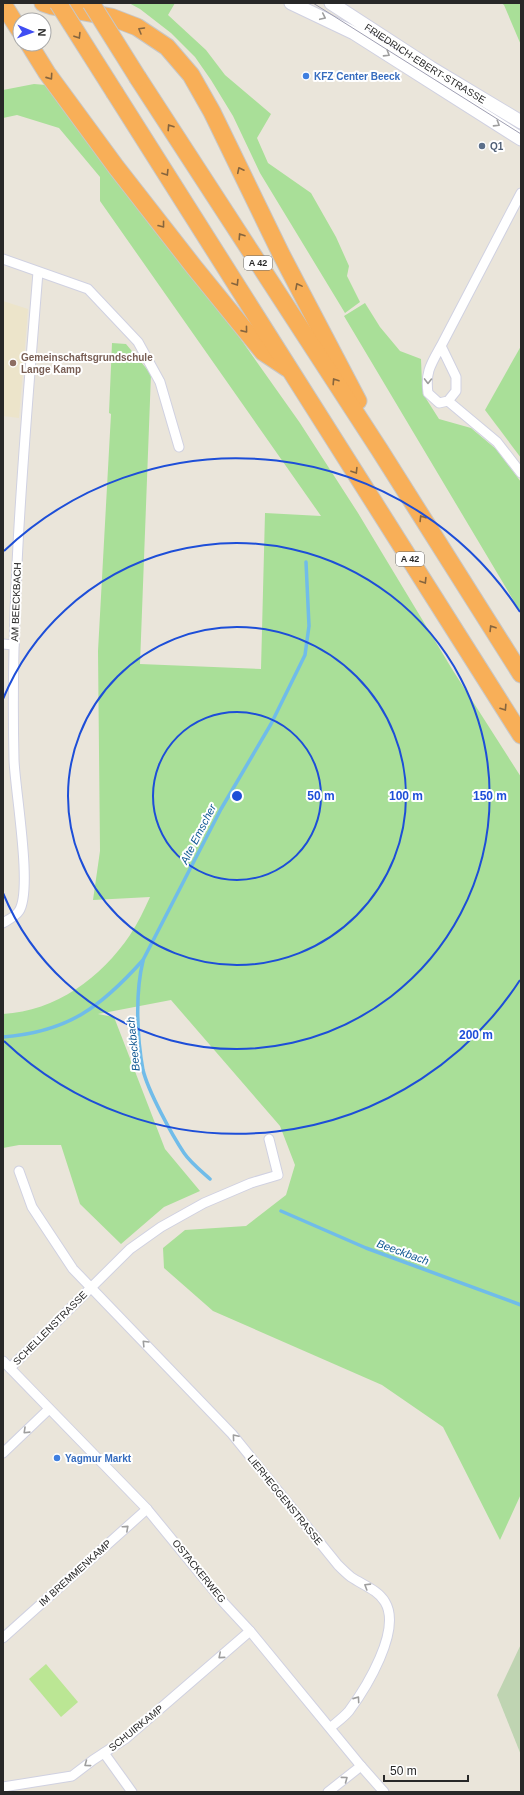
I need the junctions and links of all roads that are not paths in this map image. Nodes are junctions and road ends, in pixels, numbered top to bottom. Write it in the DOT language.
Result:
graph roads {
  1 [pos="43,3"];
  2 [pos="58,3"];
  3 [pos="91,3"];
  4 [pos="291,3"];
  5 [pos="331,3"];
  6 [pos="3,4"];
  7 [pos="107,10"];
  8 [pos="12,18"];
  9 [pos="34,52"];
  10 [pos="521,122"];
  11 [pos="521,139"];
  12 [pos="521,193"];
  13 [pos="3,259"];
  14 [pos="38,272"];
  15 [pos="441,346"];
  16 [pos="293,373"];
  17 [pos="448,401"];
  18 [pos="179,447"];
  19 [pos="379,449"];
  20 [pos="521,473"];
  21 [pos="3,644"];
  22 [pos="14,645"];
  23 [pos="521,674"];
  24 [pos="521,735"];
  25 [pos="3,922"];
  26 [pos="268,1140"];
  27 [pos="19,1171"];
  28 [pos="90,1287"];
  29 [pos="3,1361"];
  30 [pos="10,1368"];
  31 [pos="49,1409"];
  32 [pos="3,1454"];
  33 [pos="147,1509"];
  34 [pos="250,1631"];
  35 [pos="3,1638"];
  36 [pos="331,1727"];
  37 [pos="104,1753"];
  38 [pos="361,1766"];
  39 [pos="3,1787"];
  40 [pos="132,1792"];
  41 [pos="328,1792"];
  42 [pos="384,1792"];
  1 -- 7 [label="highway"];
  2 -- 16 [label="highway, A 42, one-way, bridge"];
  19 -- 3 [label="highway, A 42, one-way, bridge"];
  4 -- 11 [label="main road, FRIEDRICH-EBERT-STRASSE, one-way"];
  5 -- 10 [label="main road, FRIEDRICH-EBERT-STRASSE"];
  6 -- 8 [label="highway"];
  19 -- 7 [label="highway, one-way"];
  9 -- 16 [label="highway, one-way"];
  12 -- 15 [label="street"];
  13 -- 14 [label="street"];
  14 -- 18 [label="street"];
  14 -- 22 [label="street, AM BEECKBACH"];
  15 -- 17 [label="street"];
  15 -- 17 [label="street, one-way"];
  16 -- 24 [label="highway, A 42, one-way"];
  17 -- 20 [label="street"];
  23 -- 19 [label="highway, A 42, one-way"];
  21 -- 22 [label="street"];
  22 -- 25 [label="street, AM BEECKBACH"];
  26 -- 28 [label="street, SCHELLENSTRASSE"];
  27 -- 28 [label="street, SCHELLENSTRASSE"];
  28 -- 30 [label="street, SCHELLENSTRASSE"];
  36 -- 28 [label="street, LIERHEGGENSTRASSE, one-way"];
  29 -- 30 [label="street, OSTACKERWEG"];
  30 -- 31 [label="street, OSTACKERWEG"];
  31 -- 32 [label="street, one-way"];
  31 -- 33 [label="street, OSTACKERWEG"];
  33 -- 34 [label="street, OSTACKERWEG"];
  35 -- 33 [label="street, IM BREMMENKAMP, one-way"];
  34 -- 36 [label="street, OSTACKERWEG"];
  34 -- 37 [label="street, SCHUIRKAMP, one-way"];
  36 -- 38 [label="street, OSTACKERWEG"];
  37 -- 39 [label="street, SCHUIRKAMP, one-way"];
  37 -- 40 [label="street"];
  41 -- 38 [label="street, one-way"];
  38 -- 42 [label="street, OSTACKERWEG"];
}
